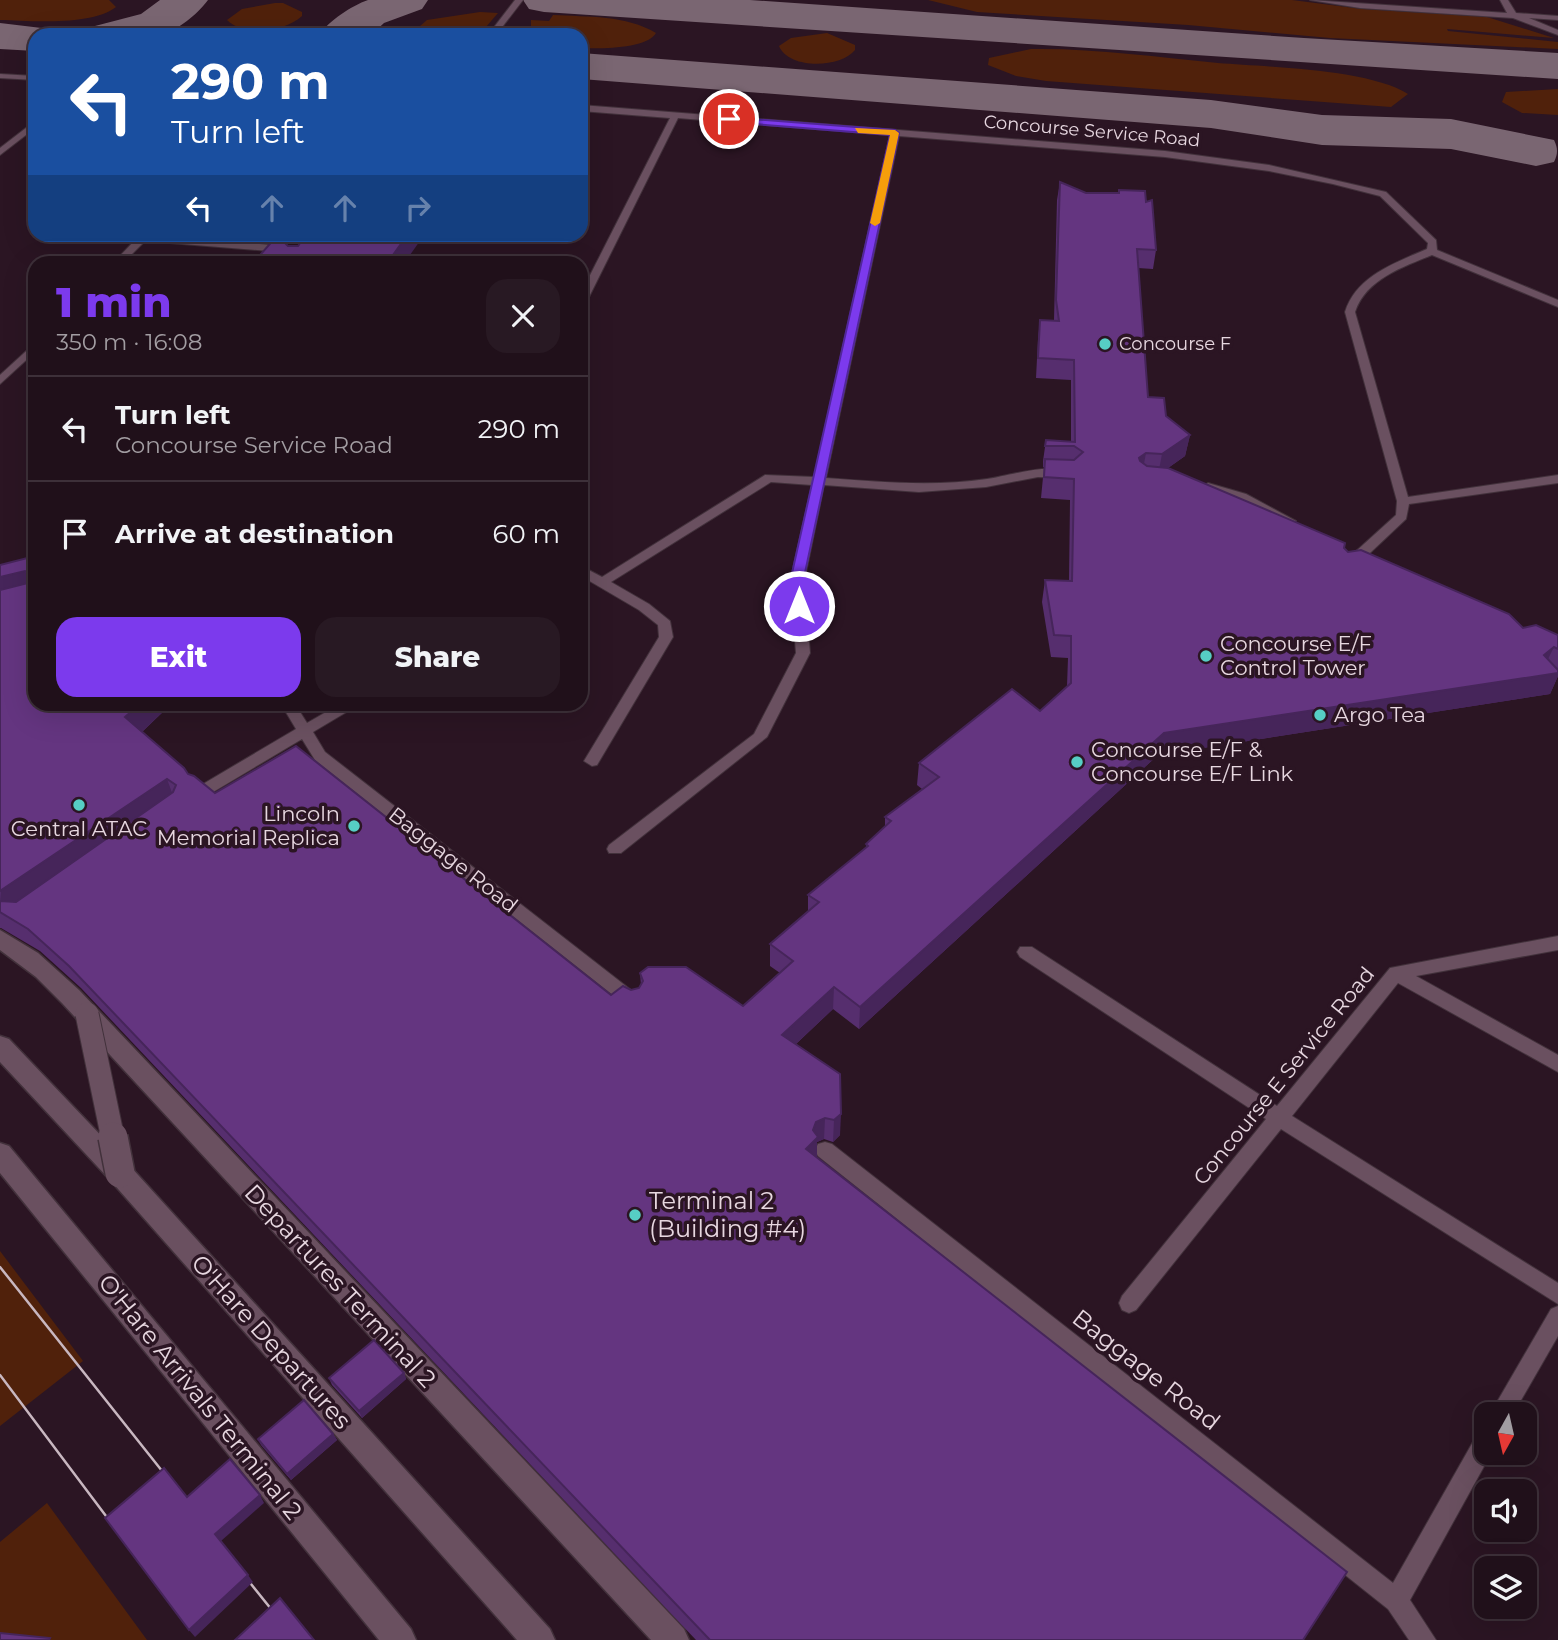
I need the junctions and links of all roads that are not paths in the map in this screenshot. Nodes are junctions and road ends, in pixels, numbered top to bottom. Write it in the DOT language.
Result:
graph roads {
  1 [pos="519,0"];
  2 [pos="1314,0"];
  3 [pos="1504,0"];
  4 [pos="1529,8"];
  5 [pos="1511,14"];
  6 [pos="1535,16"];
  7 [pos="1558,18"];
  8 [pos="1558,25"];
  9 [pos="497,28"];
  10 [pos="1558,33"];
  11 [pos="0,76"];
  12 [pos="28,78"];
  13 [pos="588,109"];
  14 [pos="675,115"];
  15 [pos="28,130"];
  16 [pos="895,133"];
  17 [pos="0,152"];
  18 [pos="139,242"];
  19 [pos="214,242"];
  20 [pos="1433,251"];
  21 [pos="125,256"];
  22 [pos="301,256"];
  23 [pos="588,289"];
  24 [pos="1558,304"];
  25 [pos="28,353"];
  26 [pos="0,382"];
  27 [pos="1071,474"];
  28 [pos="1558,479"];
  29 [pos="819,482"];
  30 [pos="1192,484"];
  31 [pos="1403,501"];
  32 [pos="1301,527"];
  33 [pos="1346,568"];
  34 [pos="588,574"];
  35 [pos="602,582"];
  36 [pos="293,711"];
  37 [pos="338,711"];
  38 [pos="306,730"];
  39 [pos="592,761"];
  40 [pos="203,791"];
  41 [pos="615,849"];
  42 [pos="0,939"];
  43 [pos="1558,943"];
  44 [pos="1026,951"];
  45 [pos="1396,973"];
  46 [pos="634,1002"];
  47 [pos="87,1014"];
  48 [pos="0,1046"];
  49 [pos="1558,1064"];
  50 [pos="1280,1118"];
  51 [pos="825,1150"];
  52 [pos="0,1154"];
  53 [pos="120,1173"];
  54 [pos="1558,1293"];
  55 [pos="1129,1303"];
  56 [pos="1558,1316"];
  57 [pos="1508,1402"];
  58 [pos="1474,1462"];
  59 [pos="1396,1601"];
  60 [pos="400,1640"];
  61 [pos="539,1640"];
  62 [pos="673,1640"];
  63 [pos="1424,1640"];
  1 -- 9 [label="lane"];
  2 -- 5 [label="lane"];
  3 -- 5 [label="lane"];
  4 -- 6 [label="lane"];
  5 -- 6 [label="lane"];
  5 -- 10 [label="lane"];
  6 -- 7 [label="lane"];
  6 -- 8 [label="lane"];
  11 -- 12 [label="lane"];
  13 -- 14 [label="lane, Concourse Service Road"];
  14 -- 16 [label="lane, Concourse Service Road"];
  14 -- 23 [label="lane"];
  15 -- 17 [label="lane"];
  16 -- 20 [label="lane, Concourse Service Road"];
  16 -- 29 [label="lane"];
  18 -- 21 [label="lane"];
  19 -- 22 [label="lane"];
  20 -- 24 [label="lane"];
  20 -- 31 [label="lane"];
  25 -- 26 [label="lane"];
  27 -- 29 [label="lane"];
  28 -- 31 [label="lane"];
  29 -- 35 [label="lane"];
  29 -- 41 [label="lane"];
  30 -- 32 [label="lane"];
  31 -- 33 [label="lane"];
  34 -- 35 [label="lane"];
  35 -- 39 [label="lane"];
  36 -- 38 [label="lane, Baggage Road"];
  37 -- 38 [label="lane"];
  38 -- 40 [label="lane"];
  38 -- 46 [label="lane, Baggage Road"];
  42 -- 47 [label="street, Departures Terminal 2"];
  43 -- 45 [label="lane, Concourse E Service Road"];
  44 -- 50 [label="lane"];
  45 -- 49 [label="lane"];
  45 -- 50 [label="lane, Concourse E Service Road"];
  47 -- 53 [label="street, bridge"];
  47 -- 62 [label="street, Departures Terminal 2"];
  48 -- 53 [label="street, O'Hare Departures"];
  50 -- 54 [label="lane"];
  50 -- 55 [label="lane, Concourse E Service Road"];
  51 -- 59 [label="lane, Baggage Road"];
  52 -- 60 [label="street, O'Hare Arrivals Terminal 2"];
  53 -- 61 [label="street, O'Hare Departures"];
  56 -- 57 [label="lane"];
  58 -- 59 [label="lane"];
  59 -- 63 [label="lane, Baggage Road"];
}
